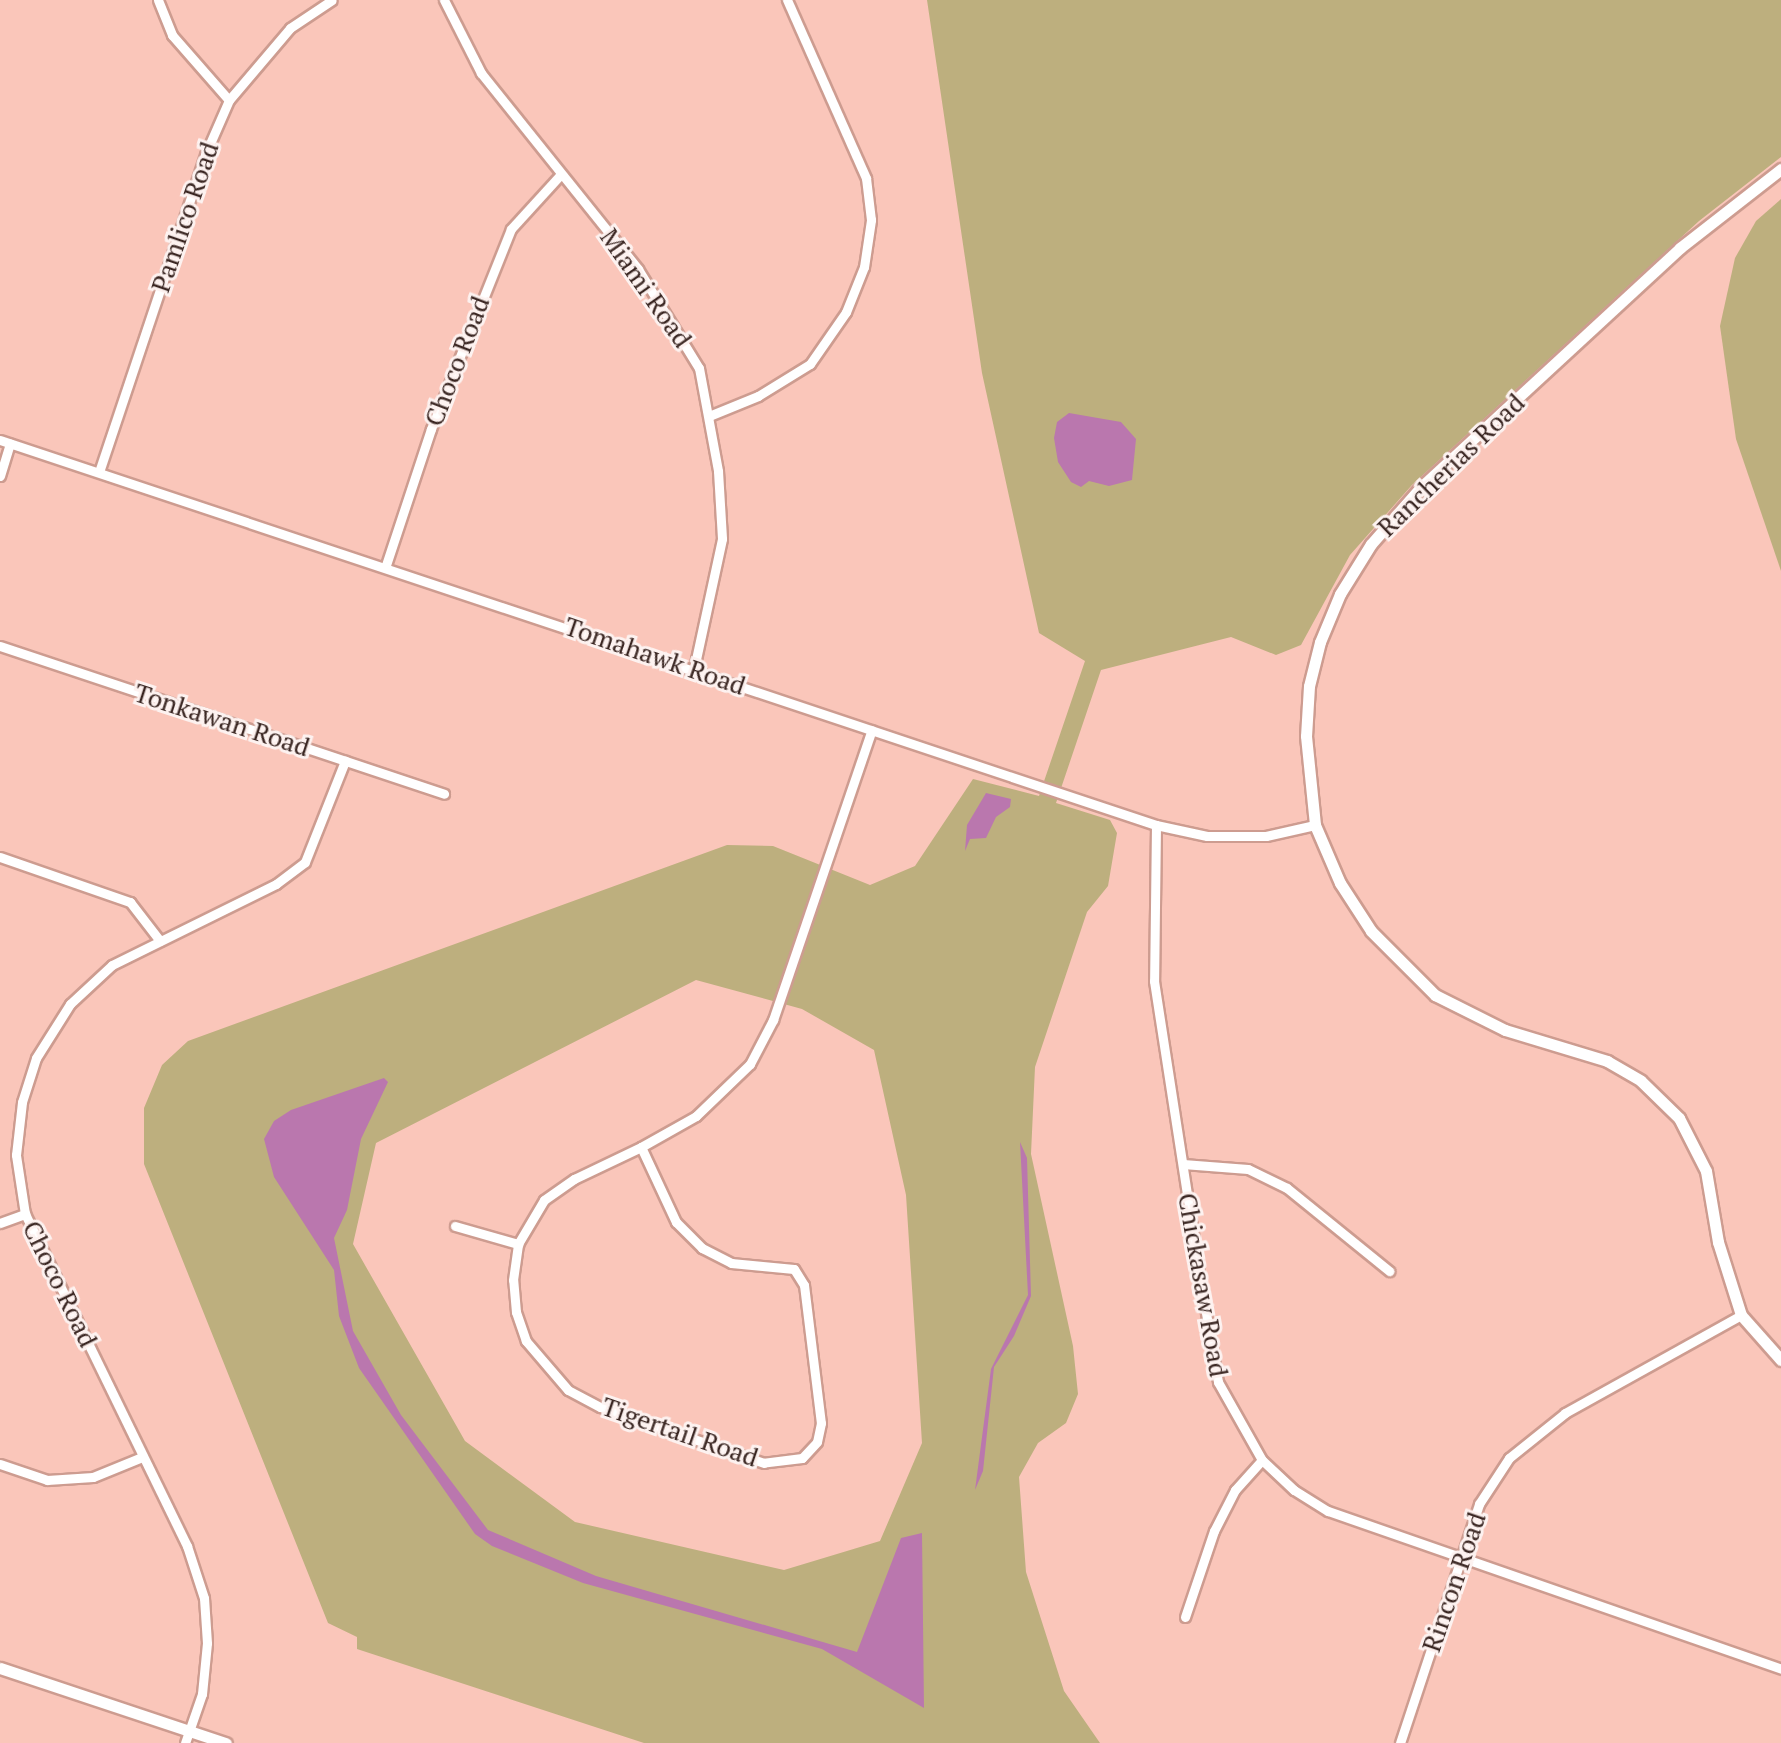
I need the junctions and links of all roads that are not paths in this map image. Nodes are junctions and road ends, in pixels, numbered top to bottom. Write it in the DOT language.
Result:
graph roads {
  1 [pos="158,0"];
  2 [pos="332,0"];
  3 [pos="444,0"];
  4 [pos="787,0"];
  5 [pos="229,100"];
  6 [pos="1781,169"];
  7 [pos="561,174"];
  8 [pos="709,416"];
  9 [pos="5,442"];
  10 [pos="99,472"];
  11 [pos="0,476"];
  12 [pos="386,565"];
  13 [pos="0,646"];
  14 [pos="694,669"];
  15 [pos="872,730"];
  16 [pos="345,761"];
  17 [pos="444,794"];
  18 [pos="1156,825"];
  19 [pos="1315,825"];
  20 [pos="0,857"];
  21 [pos="160,941"];
  22 [pos="641,1147"];
  23 [pos="1183,1164"];
  24 [pos="25,1214"];
  25 [pos="0,1223"];
  26 [pos="455,1226"];
  27 [pos="518,1244"];
  28 [pos="1389,1271"];
  29 [pos="1741,1315"];
  30 [pos="1781,1360"];
  31 [pos="142,1457"];
  32 [pos="1262,1460"];
  33 [pos="0,1464"];
  34 [pos="1462,1556"];
  35 [pos="1185,1617"];
  36 [pos="0,1668"];
  37 [pos="1781,1669"];
  38 [pos="189,1731"];
  39 [pos="185,1743"];
  40 [pos="226,1743"];
  41 [pos="1400,1743"];
  1 -- 5 [label="street"];
  2 -- 5 [label="street, Pamlico Road"];
  3 -- 7 [label="street, Miami Road"];
  4 -- 8 [label="street"];
  5 -- 10 [label="street, Pamlico Road"];
  6 -- 19 [label="street, Rancherias Road"];
  7 -- 8 [label="street, Miami Road"];
  7 -- 12 [label="street, Choco Road"];
  8 -- 14 [label="street, Miami Road"];
  9 -- 10 [label="street, Tomahawk Road"];
  9 -- 11 [label="street"];
  10 -- 12 [label="street, Tomahawk Road"];
  12 -- 14 [label="street, Tomahawk Road"];
  13 -- 16 [label="street, Tonkawan Road"];
  14 -- 15 [label="street, Tomahawk Road"];
  15 -- 18 [label="street, Tomahawk Road"];
  15 -- 22 [label="street, Tigertail Road"];
  16 -- 17 [label="street, Tonkawan Road"];
  16 -- 21 [label="street, Choco Road"];
  18 -- 19 [label="street, Tomahawk Road"];
  18 -- 23 [label="street, Chickasaw Road"];
  19 -- 29 [label="street, Rancherias Road"];
  20 -- 21 [label="street"];
  21 -- 24 [label="street, Choco Road"];
  22 -- 27 [label="street, Tigertail Road"];
  22 -- 27 [label="street, Tigertail Road"];
  23 -- 28 [label="street"];
  23 -- 32 [label="street, Chickasaw Road"];
  24 -- 25 [label="street"];
  24 -- 31 [label="street, Choco Road"];
  26 -- 27 [label="street"];
  29 -- 30 [label="street, Rancherias Road"];
  29 -- 34 [label="street, Rincon Road"];
  31 -- 33 [label="street"];
  31 -- 38 [label="street, Choco Road"];
  32 -- 34 [label="street, Chickasaw Road"];
  32 -- 35 [label="street"];
  34 -- 37 [label="street, Chickasaw Road"];
  34 -- 41 [label="street, Rincon Road"];
  36 -- 38 [label="street"];
  38 -- 39 [label="street, Choco Road"];
  38 -- 40 [label="street"];
}
